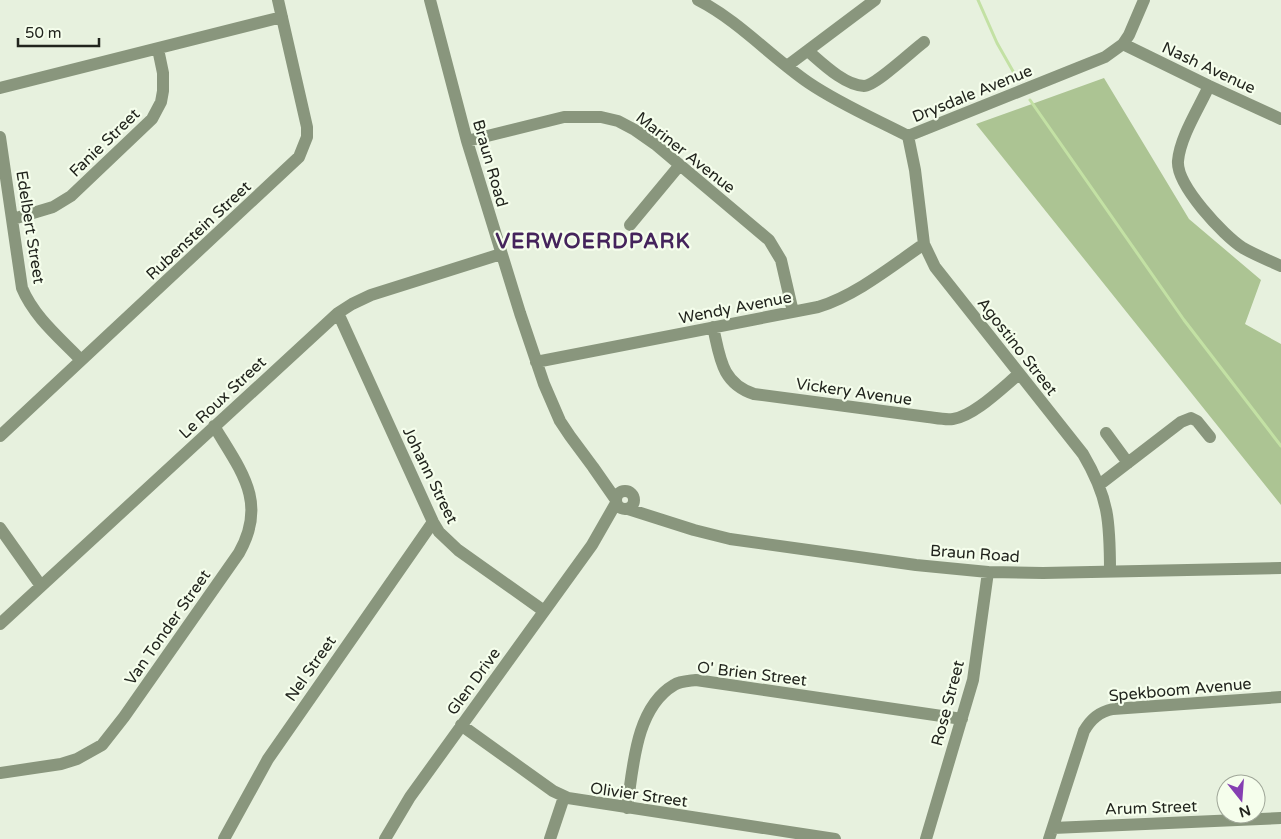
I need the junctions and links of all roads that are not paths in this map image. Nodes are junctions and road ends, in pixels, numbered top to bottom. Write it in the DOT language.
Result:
graph roads {
  1 [pos="278,0"];
  2 [pos="699,0"];
  3 [pos="875,0"];
  4 [pos="1144,0"];
  5 [pos="434,1"];
  6 [pos="282,17"];
  7 [pos="924,42"];
  8 [pos="1123,44"];
  9 [pos="158,49"];
  10 [pos="808,51"];
  11 [pos="787,66"];
  12 [pos="1209,86"];
  13 [pos="0,88"];
  14 [pos="1281,119"];
  15 [pos="908,136"];
  16 [pos="0,137"];
  17 [pos="467,141"];
  18 [pos="679,166"];
  19 [pos="13,219"];
  20 [pos="630,225"];
  21 [pos="924,244"];
  22 [pos="501,254"];
  23 [pos="1281,266"];
  24 [pos="793,312"];
  25 [pos="338,313"];
  26 [pos="712,327"];
  27 [pos="81,360"];
  28 [pos="536,362"];
  29 [pos="1019,374"];
  30 [pos="214,426"];
  31 [pos="1106,433"];
  32 [pos="0,436"];
  33 [pos="1210,437"];
  34 [pos="1128,463"];
  35 [pos="593,467"];
  36 [pos="1099,485"];
  37 [pos="625,490"];
  38 [pos="624,504"];
  39 [pos="433,522"];
  40 [pos="0,528"];
  41 [pos="1281,568"];
  42 [pos="988,572"];
  43 [pos="1110,572"];
  44 [pos="41,586"];
  45 [pos="544,611"];
  46 [pos="0,624"];
  47 [pos="1281,697"];
  48 [pos="962,719"];
  49 [pos="462,724"];
  50 [pos="0,773"];
  51 [pos="564,797"];
  52 [pos="627,808"];
  53 [pos="1281,818"];
  54 [pos="1051,833"];
  55 [pos="224,839"];
  56 [pos="385,839"];
  57 [pos="550,839"];
  58 [pos="835,839"];
  59 [pos="926,839"];
  1 -- 6 [label="street, Rubenstein Street"];
  2 -- 11 [label="street, Drysdale Avenue"];
  3 -- 10 [label="street"];
  4 -- 8 [label="street, Drysdale Avenue"];
  5 -- 17 [label="street, Braun Road"];
  6 -- 9 [label="street"];
  6 -- 27 [label="street, Rubenstein Street"];
  7 -- 10 [label="street"];
  8 -- 12 [label="street, Nash Avenue"];
  8 -- 15 [label="street, Drysdale Avenue"];
  9 -- 13 [label="street"];
  9 -- 19 [label="street, Fanie Street"];
  10 -- 11 [label="street"];
  11 -- 15 [label="street, Drysdale Avenue"];
  12 -- 14 [label="street, Nash Avenue"];
  12 -- 23 [label="street"];
  15 -- 21 [label="street, Agostino Street"];
  16 -- 19 [label="street, Edelbert Street"];
  17 -- 18 [label="street, Mariner Avenue"];
  17 -- 22 [label="street, Braun Road"];
  18 -- 20 [label="street"];
  18 -- 24 [label="street, Mariner Avenue"];
  19 -- 27 [label="street, Edelbert Street"];
  21 -- 24 [label="street, Wendy Avenue"];
  21 -- 29 [label="street, Agostino Street"];
  22 -- 25 [label="street, Le Roux Street"];
  22 -- 28 [label="street, Braun Road"];
  24 -- 26 [label="street, Wendy Avenue"];
  25 -- 30 [label="street, Le Roux Street"];
  25 -- 39 [label="street, Johann Street"];
  26 -- 28 [label="street, Wendy Avenue"];
  26 -- 29 [label="street, Vickery Avenue"];
  27 -- 32 [label="street, Rubenstein Street"];
  28 -- 35 [label="street, Braun Road"];
  29 -- 36 [label="street, Agostino Street"];
  30 -- 44 [label="street, Le Roux Street"];
  30 -- 50 [label="street, Van Tonder Street"];
  31 -- 34 [label="street"];
  33 -- 34 [label="street"];
  34 -- 36 [label="street"];
  35 -- 37 [label="street, Braun Road"];
  35 -- 38 [label="street, Braun Road"];
  36 -- 43 [label="street, Agostino Street"];
  37 -- 38 [label="street, Glen Drive"];
  38 -- 42 [label="street, Braun Road"];
  38 -- 45 [label="street, Glen Drive"];
  39 -- 45 [label="street, Johann Street"];
  39 -- 55 [label="street, Nel Street"];
  40 -- 44 [label="street"];
  41 -- 43 [label="street, Braun Road"];
  42 -- 43 [label="street, Braun Road"];
  42 -- 48 [label="street, Rose Street"];
  44 -- 46 [label="street, Le Roux Street"];
  45 -- 49 [label="street, Glen Drive"];
  47 -- 54 [label="street, Spekboom Avenue"];
  48 -- 52 [label="street, O' Brien Street"];
  48 -- 59 [label="street, Rose Street"];
  49 -- 51 [label="street, Olivier Street"];
  49 -- 56 [label="street, Glen Drive"];
  51 -- 52 [label="street, Olivier Street"];
  51 -- 57 [label="street"];
  52 -- 58 [label="street, Olivier Street"];
  53 -- 54 [label="street, Arum Street"];
}
